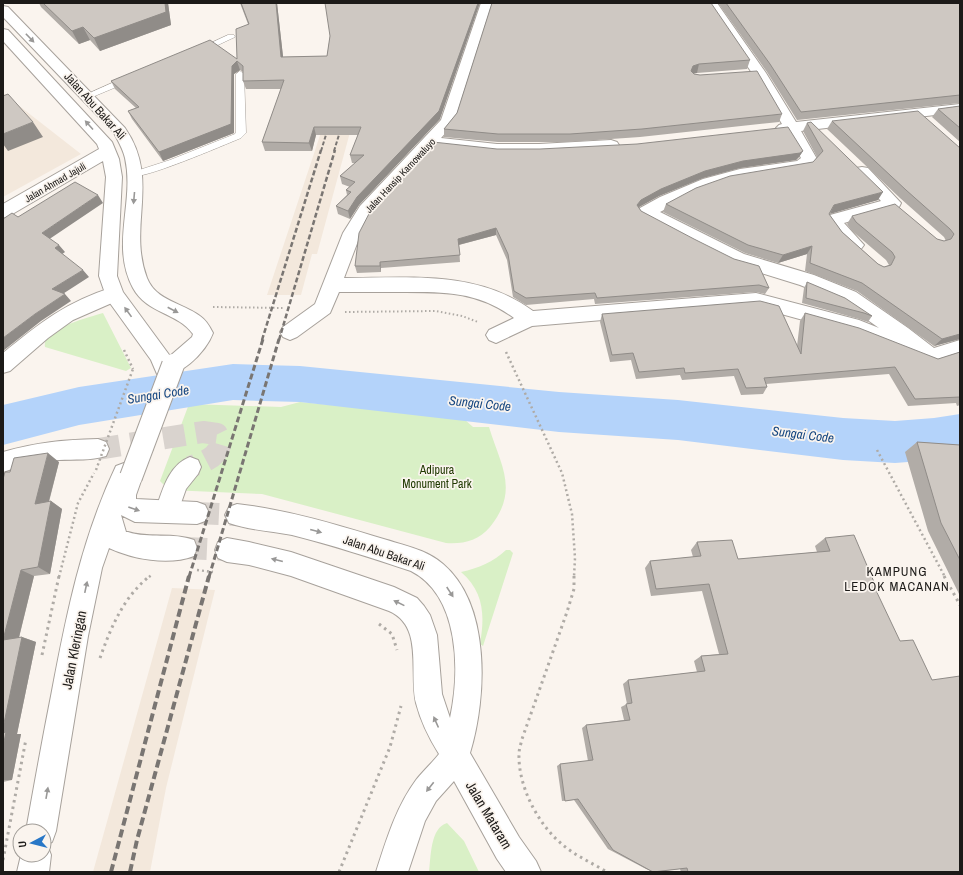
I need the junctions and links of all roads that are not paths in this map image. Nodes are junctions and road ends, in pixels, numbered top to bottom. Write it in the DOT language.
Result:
graph roads {
  1 [pos="487,3"];
  2 [pos="711,3"];
  3 [pos="3,10"];
  4 [pos="3,33"];
  5 [pos="231,37"];
  6 [pos="195,52"];
  7 [pos="759,73"];
  8 [pos="240,74"];
  9 [pos="741,75"];
  10 [pos="136,76"];
  11 [pos="87,96"];
  12 [pos="960,108"];
  13 [pos="917,113"];
  14 [pos="811,124"];
  15 [pos="792,127"];
  16 [pos="933,128"];
  17 [pos="769,130"];
  18 [pos="827,140"];
  19 [pos="430,142"];
  20 [pos="628,144"];
  21 [pos="108,151"];
  22 [pos="849,160"];
  23 [pos="136,174"];
  24 [pos="3,212"];
  25 [pos="868,256"];
  26 [pos="334,285"];
  27 [pos="114,294"];
  28 [pos="530,319"];
  29 [pos="290,332"];
  30 [pos="501,343"];
  31 [pos="960,348"];
  32 [pos="931,357"];
  33 [pos="3,365"];
  34 [pos="168,366"];
  35 [pos="97,459"];
  36 [pos="3,462"];
  37 [pos="190,467"];
  38 [pos="128,475"];
  39 [pos="108,512"];
  40 [pos="167,512"];
  41 [pos="197,513"];
  42 [pos="237,515"];
  43 [pos="188,559"];
  44 [pos="224,561"];
  45 [pos="454,756"];
  46 [pos="42,823"];
  47 [pos="392,872"];
  48 [pos="525,872"];
  1 -- 19 [label="street, Jalan Hansip Karnowaluyo"];
  2 -- 7 [label="street"];
  3 -- 11 [label="street, Jalan Abu Bakar Ali, one-way"];
  21 -- 4 [label="street, Jalan Abu Bakar Ali, one-way"];
  5 -- 6 [label="lane"];
  7 -- 9 [label="street"];
  7 -- 15 [label="street"];
  8 -- 23 [label="lane"];
  10 -- 11 [label="lane"];
  11 -- 23 [label="street, Jalan Abu Bakar Ali"];
  12 -- 13 [label="street"];
  13 -- 14 [label="street"];
  13 -- 16 [label="street"];
  14 -- 15 [label="street"];
  14 -- 18 [label="street"];
  15 -- 17 [label="street"];
  15 -- 32 [label="street"];
  19 -- 20 [label="street"];
  19 -- 26 [label="street, Jalan Hansip Karnowaluyo"];
  21 -- 24 [label="street, Jalan Ahmad Jajuli"];
  21 -- 27 [label="street, Jalan Abu Bakar Ali"];
  22 -- 25 [label="street"];
  23 -- 34 [label="street, Jalan Abu Bakar Ali, one-way"];
  26 -- 28 [label="street"];
  26 -- 29 [label="street, Jalan Hansip Karnowaluyo"];
  27 -- 33 [label="street"];
  34 -- 27 [label="street, Jalan Abu Bakar Ali, one-way"];
  28 -- 30 [label="street"];
  28 -- 32 [label="street"];
  31 -- 32 [label="street"];
  34 -- 38 [label="street, Jalan Abu Bakar Ali, bridge"];
  35 -- 36 [label="street"];
  37 -- 40 [label="street"];
  38 -- 39 [label="street, Jalan Kleringan"];
  38 -- 40 [label="street, Jalan Abu Bakar Ali, one-way"];
  39 -- 43 [label="street"];
  46 -- 39 [label="street, Jalan Kleringan, one-way"];
  40 -- 41 [label="street, Jalan Abu Bakar Ali"];
  42 -- 45 [label="street, Jalan Abu Bakar Ali, one-way"];
  45 -- 44 [label="street, one-way"];
  45 -- 47 [label="street, Jalan Abu Bakar Ali, one-way"];
  45 -- 48 [label="street, Jalan Mataram"];
}
